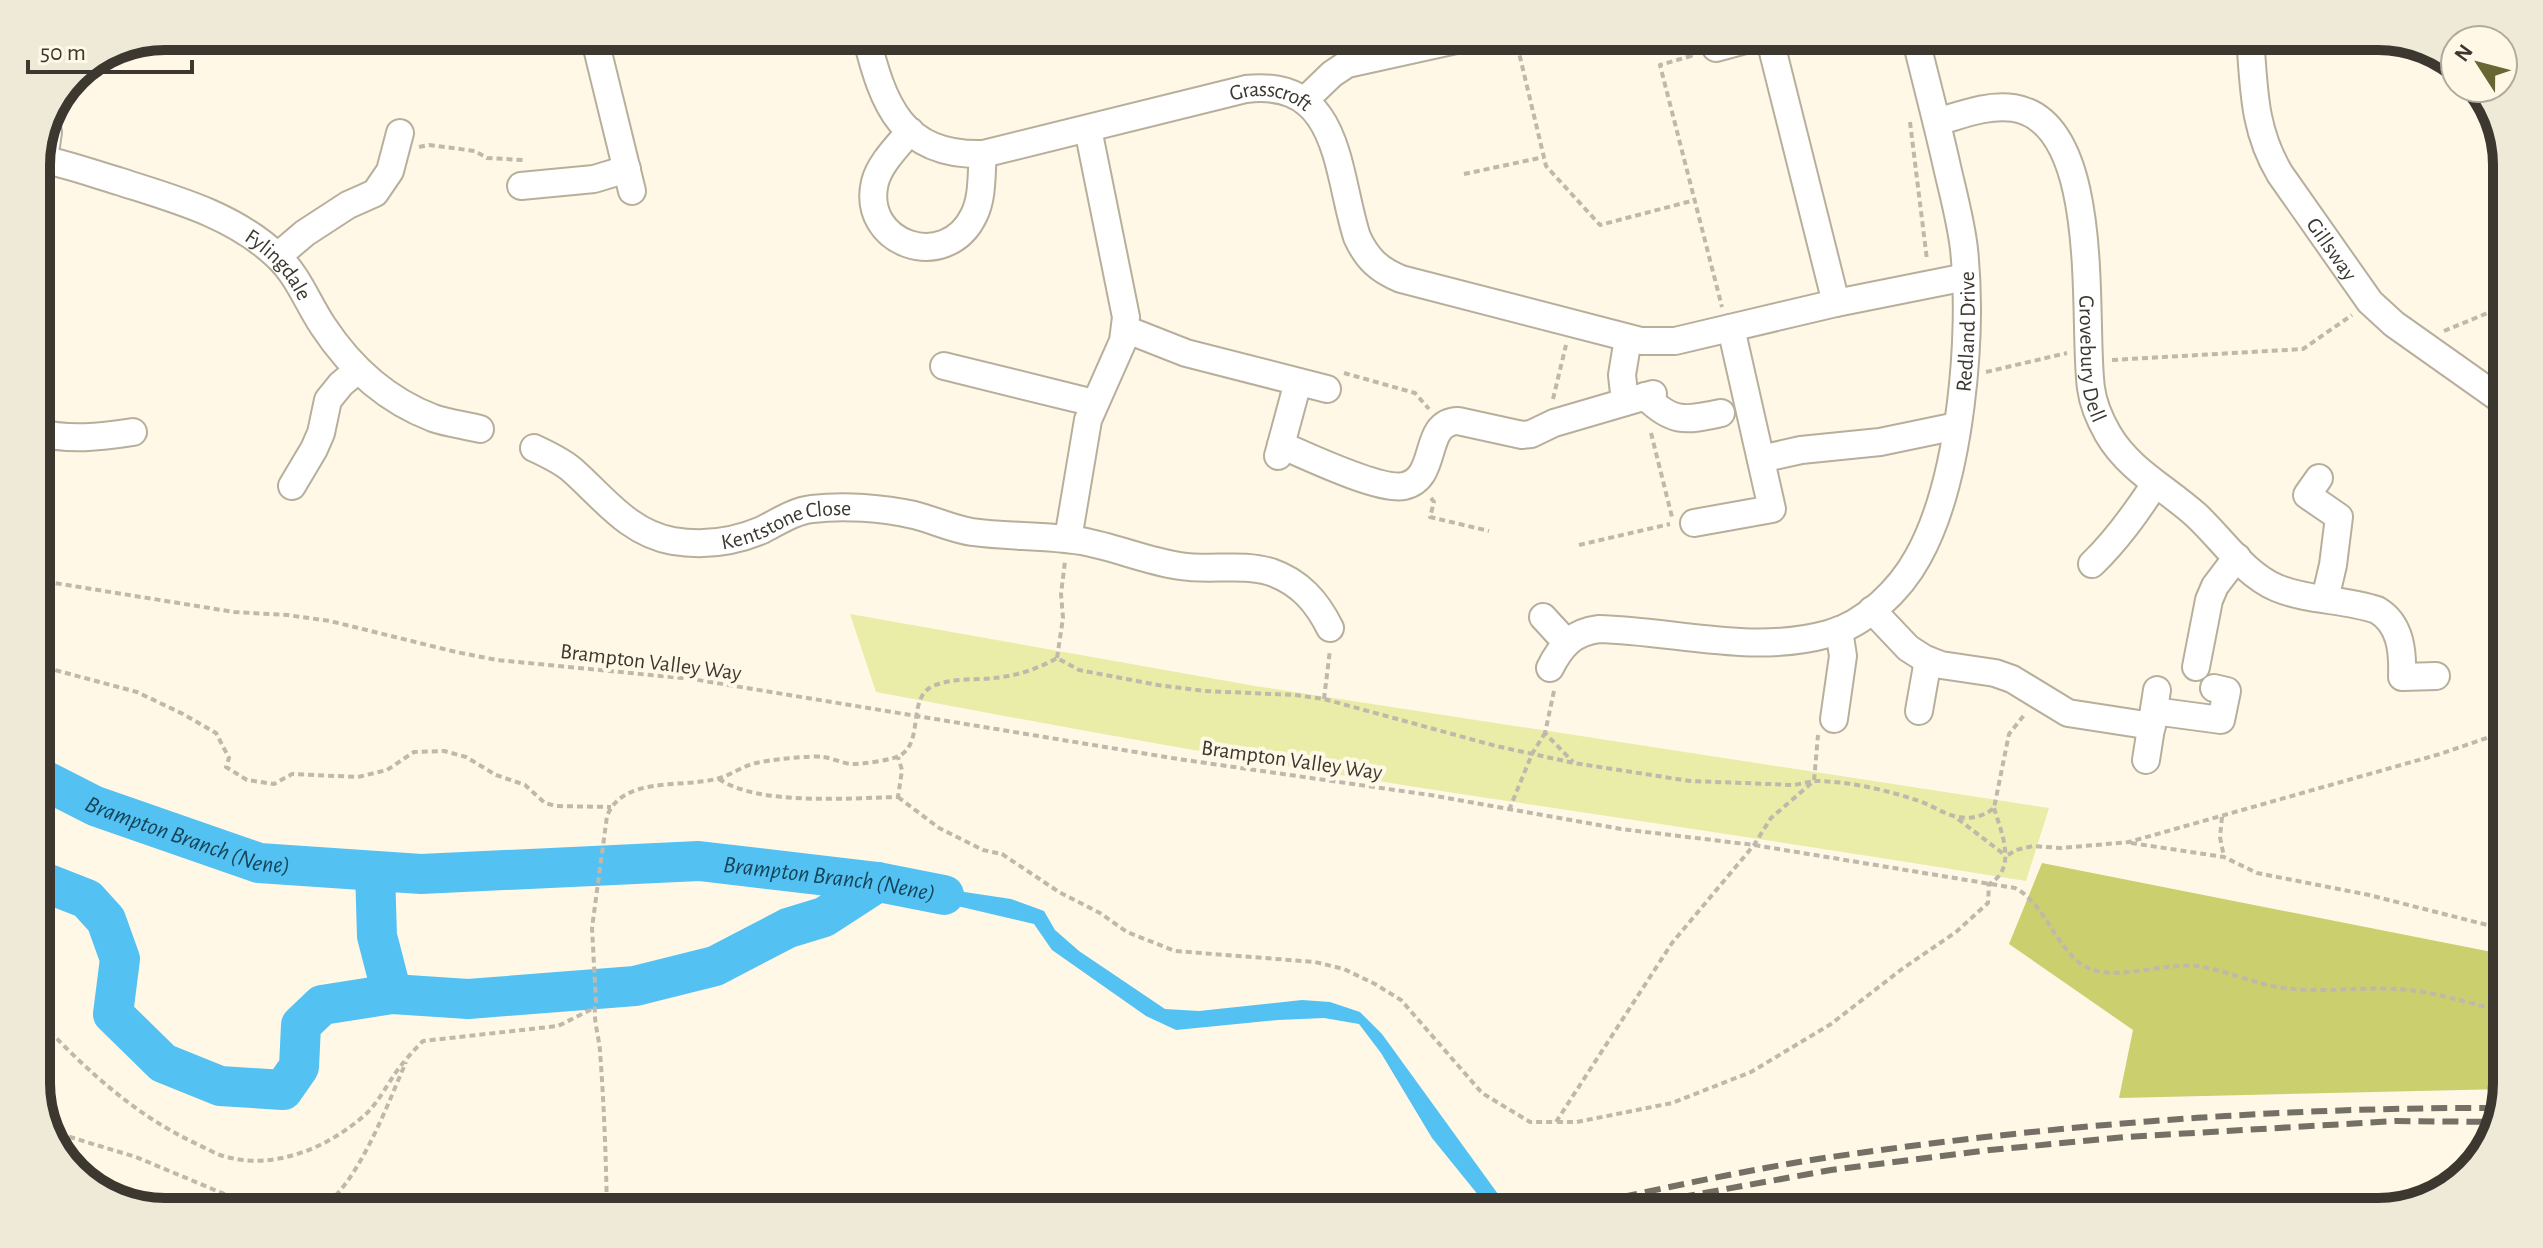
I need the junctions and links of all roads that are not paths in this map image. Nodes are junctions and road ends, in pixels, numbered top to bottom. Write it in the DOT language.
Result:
graph roads {
  1 [pos="598,50"];
  2 [pos="870,50"];
  3 [pos="1410,50"];
  4 [pos="1773,50"];
  5 [pos="1919,50"];
  6 [pos="2252,50"];
  7 [pos="1305,100"];
  8 [pos="1937,122"];
  9 [pos="1088,129"];
  10 [pos="910,131"];
  11 [pos="399,143"];
  12 [pos="983,154"];
  13 [pos="50,162"];
  14 [pos="522,173"];
  15 [pos="278,256"];
  16 [pos="1966,277"];
  17 [pos="1836,303"];
  18 [pos="1730,328"];
  19 [pos="1125,329"];
  20 [pos="1628,338"];
  21 [pos="944,366"];
  22 [pos="358,370"];
  23 [pos="1298,382"];
  24 [pos="1327,389"];
  25 [pos="2493,394"];
  26 [pos="1641,397"];
  27 [pos="1094,403"];
  28 [pos="1721,413"];
  29 [pos="1957,426"];
  30 [pos="480,429"];
  31 [pos="133,432"];
  32 [pos="50,434"];
  33 [pos="534,448"];
  34 [pos="1761,459"];
  35 [pos="2319,478"];
  36 [pos="2155,484"];
  37 [pos="292,486"];
  38 [pos="1684,523"];
  39 [pos="1068,539"];
  40 [pos="2237,557"];
  41 [pos="2092,564"];
  42 [pos="2325,599"];
  43 [pos="1872,610"];
  44 [pos="1543,617"];
  45 [pos="1330,628"];
  46 [pos="1839,630"];
  47 [pos="1566,642"];
  48 [pos="1928,660"];
  49 [pos="2196,667"];
  50 [pos="1550,668"];
  51 [pos="2436,676"];
  52 [pos="2214,688"];
  53 [pos="2154,709"];
  54 [pos="1919,711"];
  55 [pos="1826,726"];
  56 [pos="2146,760"];
  1 -- 14 [label="street"];
  2 -- 10 [label="street, Grasscroft"];
  3 -- 7 [label="street"];
  4 -- 17 [label="street"];
  5 -- 8 [label="street, Redland Drive"];
  6 -- 25 [label="street, Gillsway"];
  7 -- 9 [label="street, Grasscroft"];
  7 -- 20 [label="street, Grasscroft"];
  8 -- 16 [label="street, Redland Drive"];
  8 -- 36 [label="street, Grovebury Dell"];
  9 -- 12 [label="street, Grasscroft"];
  9 -- 19 [label="street"];
  10 -- 12 [label="street, Grasscroft"];
  10 -- 12 [label="street"];
  11 -- 15 [label="street"];
  13 -- 15 [label="street, Fylingdale"];
  15 -- 22 [label="street, Fylingdale"];
  16 -- 17 [label="street, Grasscroft"];
  16 -- 29 [label="street, Redland Drive"];
  17 -- 18 [label="street, Grasscroft"];
  18 -- 20 [label="street, Grasscroft"];
  18 -- 34 [label="street"];
  19 -- 23 [label="street"];
  19 -- 27 [label="street"];
  20 -- 26 [label="street"];
  21 -- 27 [label="street"];
  22 -- 30 [label="street, Fylingdale"];
  22 -- 37 [label="street"];
  23 -- 24 [label="street"];
  23 -- 26 [label="street"];
  26 -- 28 [label="street"];
  27 -- 39 [label="street"];
  29 -- 34 [label="street"];
  29 -- 43 [label="street, Redland Drive"];
  31 -- 32 [label="street"];
  33 -- 39 [label="street, Kentstone Close"];
  34 -- 38 [label="street"];
  35 -- 42 [label="street"];
  36 -- 40 [label="street, Grovebury Dell"];
  36 -- 41 [label="street"];
  39 -- 45 [label="street, Kentstone Close"];
  40 -- 42 [label="street, Grovebury Dell"];
  40 -- 49 [label="street"];
  42 -- 51 [label="street, Grovebury Dell"];
  43 -- 46 [label="street, Redland Drive"];
  43 -- 48 [label="street"];
  44 -- 47 [label="street"];
  46 -- 47 [label="street, Redland Drive"];
  46 -- 55 [label="street"];
  47 -- 50 [label="street"];
  48 -- 53 [label="street"];
  48 -- 54 [label="street"];
  52 -- 53 [label="street"];
  53 -- 56 [label="street"];
}
